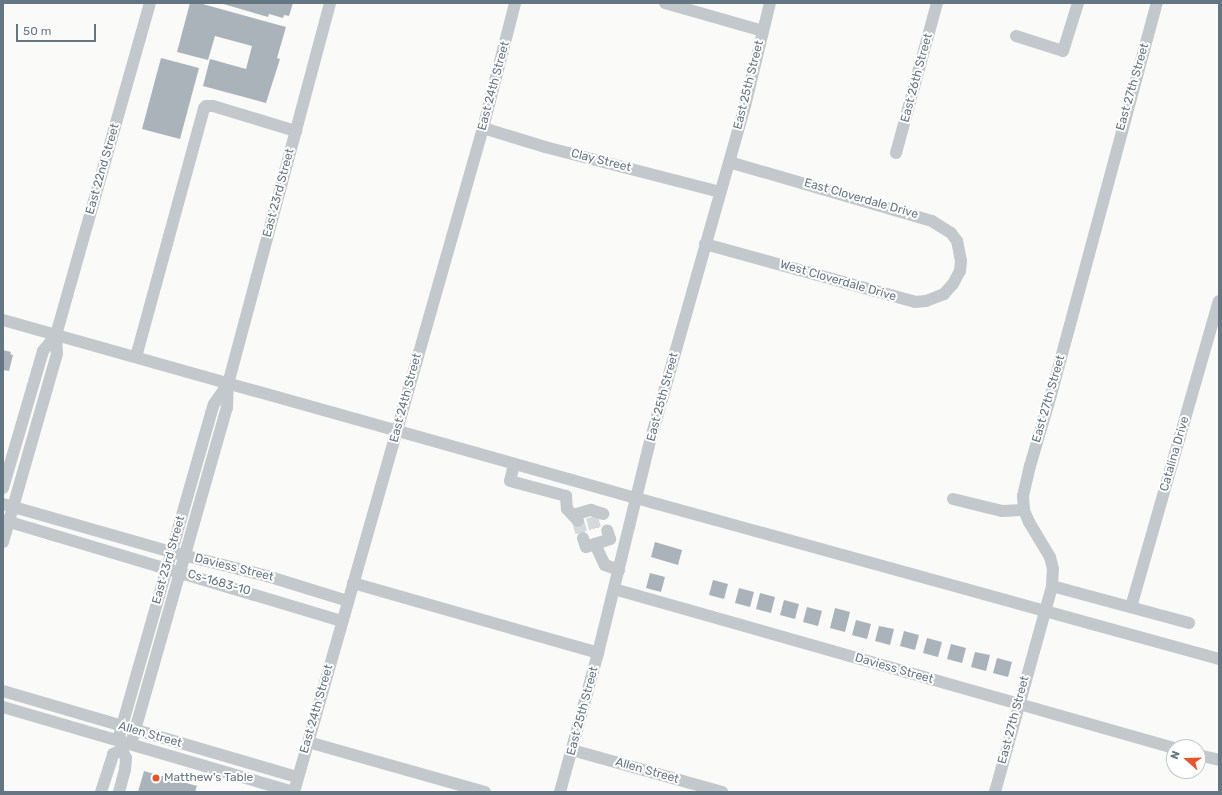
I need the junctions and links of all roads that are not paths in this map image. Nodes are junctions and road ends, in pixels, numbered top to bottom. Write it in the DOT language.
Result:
graph roads {
  1 [pos="150,3"];
  2 [pos="330,3"];
  3 [pos="515,3"];
  4 [pos="665,3"];
  5 [pos="770,3"];
  6 [pos="937,3"];
  7 [pos="1078,3"];
  8 [pos="1157,3"];
  9 [pos="763,31"];
  10 [pos="1016,36"];
  11 [pos="483,128"];
  12 [pos="296,131"];
  13 [pos="896,153"];
  14 [pos="729,162"];
  15 [pos="720,192"];
  16 [pos="706,244"];
  17 [pos="960,271"];
  18 [pos="1219,301"];
  19 [pos="3,320"];
  20 [pos="56,335"];
  21 [pos="136,358"];
  22 [pos="228,384"];
  23 [pos="397,431"];
  24 [pos="514,464"];
  25 [pos="3,488"];
  26 [pos="636,498"];
  27 [pos="953,499"];
  28 [pos="8,506"];
  29 [pos="1024,510"];
  30 [pos="586,516"];
  31 [pos="6,521"];
  32 [pos="583,538"];
  33 [pos="3,542"];
  34 [pos="171,552"];
  35 [pos="185,555"];
  36 [pos="166,568"];
  37 [pos="619,570"];
  38 [pos="181,572"];
  39 [pos="353,583"];
  40 [pos="1052,586"];
  41 [pos="614,589"];
  42 [pos="348,601"];
  43 [pos="1131,607"];
  44 [pos="1045,610"];
  45 [pos="342,621"];
  46 [pos="1189,623"];
  47 [pos="598,652"];
  48 [pos="1219,659"];
  49 [pos="3,691"];
  50 [pos="1019,704"];
  51 [pos="3,707"];
  52 [pos="122,727"];
  53 [pos="135,730"];
  54 [pos="308,742"];
  55 [pos="124,744"];
  56 [pos="1166,746"];
  57 [pos="572,750"];
  58 [pos="1206,757"];
  59 [pos="1219,760"];
  60 [pos="298,777"];
  61 [pos="101,792"];
  62 [pos="119,792"];
  63 [pos="294,792"];
  64 [pos="485,792"];
  65 [pos="560,792"];
  66 [pos="722,792"];
  67 [pos="995,792"];
  1 -- 20 [label="street, East 22nd Street"];
  2 -- 12 [label="street, East 23rd Street"];
  3 -- 11 [label="street, East 24th Street"];
  4 -- 9 [label="street"];
  5 -- 9 [label="street, East 25th Street"];
  6 -- 13 [label="street, East 26th Street"];
  7 -- 10 [label="street"];
  8 -- 29 [label="street, East 27th Street"];
  9 -- 14 [label="street, East 25th Street"];
  11 -- 15 [label="street, Clay Street"];
  11 -- 23 [label="street, East 24th Street"];
  12 -- 21 [label="street"];
  12 -- 22 [label="street, East 23rd Street"];
  14 -- 15 [label="street, East 25th Street"];
  14 -- 17 [label="street, East Cloverdale Drive"];
  15 -- 16 [label="street, East 25th Street"];
  16 -- 17 [label="street, West Cloverdale Drive"];
  16 -- 26 [label="street, East 25th Street"];
  18 -- 43 [label="street, Catalina Drive"];
  19 -- 20 [label="street"];
  20 -- 21 [label="street"];
  20 -- 25 [label="street, East 22nd Street"];
  20 -- 28 [label="street, East 22nd Street"];
  21 -- 22 [label="street"];
  22 -- 23 [label="street"];
  22 -- 34 [label="street, East 23rd Street"];
  22 -- 35 [label="street, East 23rd Street"];
  23 -- 24 [label="street"];
  23 -- 39 [label="street, East 24th Street"];
  24 -- 26 [label="street"];
  24 -- 30 [label="street"];
  26 -- 37 [label="street, East 25th Street"];
  26 -- 44 [label="street"];
  27 -- 29 [label="street"];
  28 -- 31 [label="street, East 22nd Street"];
  28 -- 34 [label="street, Daviess Street"];
  29 -- 40 [label="street, East 27th Street"];
  31 -- 33 [label="street, East 22nd Street"];
  31 -- 36 [label="street, Cs-1683-10"];
  32 -- 37 [label="street"];
  34 -- 35 [label="street, Daviess Street"];
  34 -- 36 [label="street, East 23rd Street"];
  35 -- 38 [label="street, East 23rd Street"];
  35 -- 42 [label="street, Daviess Street"];
  36 -- 38 [label="street, Cs-1683-10"];
  36 -- 52 [label="street, East 23rd Street"];
  37 -- 41 [label="street, East 25th Street"];
  38 -- 45 [label="street, Cs-1683-10"];
  38 -- 53 [label="street, East 23rd Street"];
  39 -- 42 [label="street, East 24th Street"];
  39 -- 47 [label="street"];
  40 -- 43 [label="street"];
  40 -- 44 [label="street, East 27th Street"];
  41 -- 47 [label="street, East 25th Street"];
  41 -- 50 [label="street, Daviess Street"];
  42 -- 45 [label="street, East 24th Street"];
  43 -- 46 [label="street"];
  44 -- 48 [label="street"];
  44 -- 50 [label="street, East 27th Street"];
  45 -- 54 [label="street, East 24th Street"];
  47 -- 57 [label="street, East 25th Street"];
  49 -- 52 [label="street, Allen Street"];
  50 -- 56 [label="street, Daviess Street"];
  50 -- 67 [label="street, East 27th Street"];
  51 -- 55 [label="street, Allen Street"];
  52 -- 53 [label="street, Allen Street"];
  52 -- 55 [label="street, East 23rd Street"];
  53 -- 55 [label="street, East 23rd Street"];
  53 -- 60 [label="street, Allen Street"];
  54 -- 60 [label="street, East 24th Street"];
  54 -- 64 [label="street"];
  55 -- 61 [label="street"];
  55 -- 62 [label="street"];
  55 -- 63 [label="street, Allen Street"];
  57 -- 65 [label="street, East 25th Street"];
  57 -- 66 [label="street, Allen Street"];
  58 -- 59 [label="street"];
  60 -- 63 [label="street, East 24th Street"];
}
